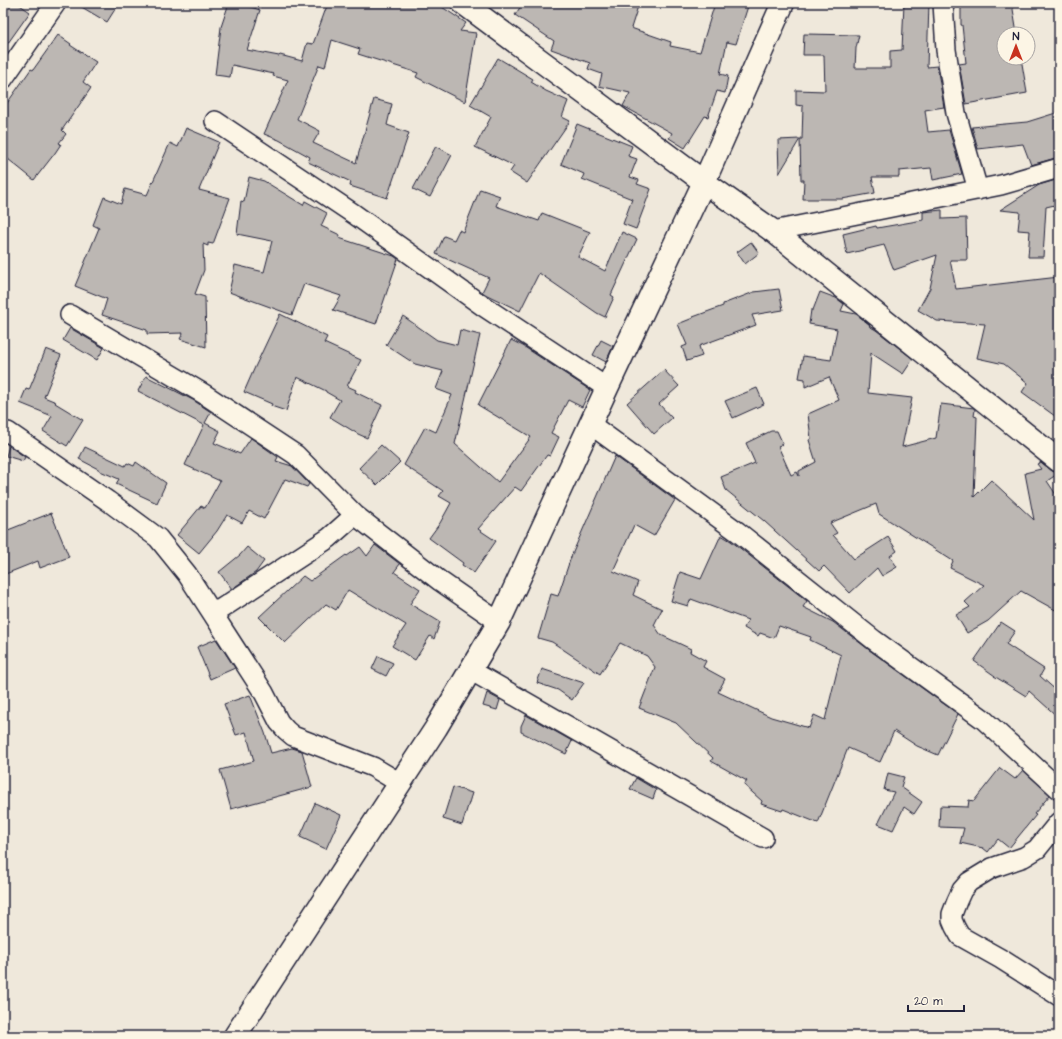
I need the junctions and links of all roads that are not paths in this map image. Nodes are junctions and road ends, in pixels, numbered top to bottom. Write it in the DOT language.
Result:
graph roads {
  1 [pos="56,3"];
  2 [pos="463,3"];
  3 [pos="783,3"];
  4 [pos="943,3"];
  5 [pos="3,79"];
  6 [pos="214,121"];
  7 [pos="1059,168"];
  8 [pos="704,182"];
  9 [pos="978,190"];
  10 [pos="773,231"];
  11 [pos="70,315"];
  12 [pos="606,388"];
  13 [pos="590,424"];
  14 [pos="8,432"];
  15 [pos="1059,461"];
  16 [pos="355,515"];
  17 [pos="213,614"];
  18 [pos="498,622"];
  19 [pos="470,670"];
  20 [pos="400,783"];
  21 [pos="1059,789"];
  22 [pos="1059,822"];
  23 [pos="763,838"];
  24 [pos="1059,996"];
  25 [pos="235,1036"];
  1 -- 5 [label="street"];
  2 -- 8 [label="main road"];
  3 -- 8 [label="main road"];
  4 -- 9 [label="street"];
  6 -- 12 [label="street"];
  7 -- 9 [label="street"];
  8 -- 10 [label="main road"];
  8 -- 12 [label="main road"];
  9 -- 10 [label="street"];
  10 -- 15 [label="main road"];
  11 -- 16 [label="street"];
  12 -- 13 [label="main road"];
  13 -- 18 [label="main road"];
  13 -- 21 [label="street"];
  14 -- 17 [label="street"];
  16 -- 17 [label="street"];
  16 -- 18 [label="street"];
  17 -- 20 [label="street"];
  18 -- 19 [label="main road"];
  19 -- 20 [label="main road"];
  19 -- 23 [label="street"];
  20 -- 25 [label="main road"];
  22 -- 24 [label="street"];
}
